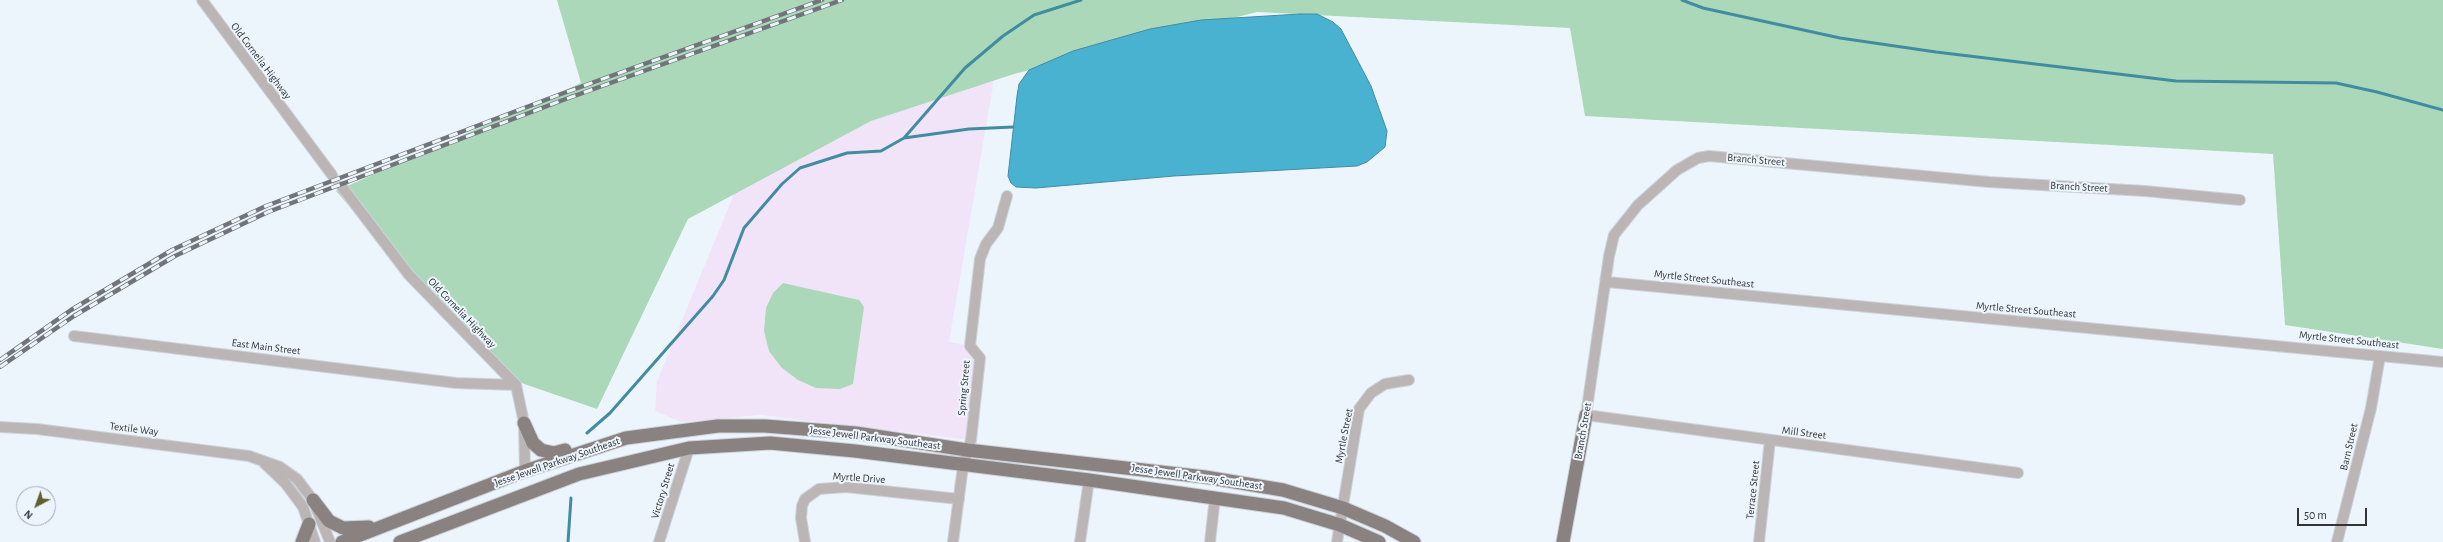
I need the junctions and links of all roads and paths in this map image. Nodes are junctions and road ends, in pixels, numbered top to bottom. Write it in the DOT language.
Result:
graph roads {
  1 [pos="202,0"];
  2 [pos="332,175"];
  3 [pos="342,187"];
  4 [pos="1007,196"];
  5 [pos="2240,200"];
  6 [pos="1607,282"];
  7 [pos="74,336"];
  8 [pos="2380,356"];
  9 [pos="2443,362"];
  10 [pos="1409,380"];
  11 [pos="516,385"];
  12 [pos="1586,415"];
  13 [pos="524,423"];
  14 [pos="0,427"];
  15 [pos="1770,440"];
  16 [pos="598,447"];
  17 [pos="689,448"];
  18 [pos="967,450"];
  19 [pos="264,463"];
  20 [pos="963,466"];
  21 [pos="525,471"];
  22 [pos="2018,473"];
  23 [pos="1089,480"];
  24 [pos="1215,497"];
  25 [pos="959,499"];
  26 [pos="313,500"];
  27 [pos="1343,508"];
  28 [pos="309,524"];
  29 [pos="381,526"];
  30 [pos="1340,526"];
  31 [pos="302,542"];
  32 [pos="315,542"];
  33 [pos="330,542"];
  34 [pos="342,542"];
  35 [pos="400,542"];
  36 [pos="659,542"];
  37 [pos="805,542"];
  38 [pos="953,542"];
  39 [pos="1080,542"];
  40 [pos="1210,542"];
  41 [pos="1337,542"];
  42 [pos="1379,542"];
  43 [pos="1414,542"];
  44 [pos="1563,542"];
  45 [pos="1759,542"];
  46 [pos="2337,542"];
  1 -- 2 [label="street, Old Cornelia Highway"];
  3 -- 11 [label="street, Old Cornelia Highway"];
  4 -- 18 [label="street, Spring Street"];
  5 -- 6 [label="street, Branch Street"];
  6 -- 8 [label="street, Myrtle Street Southeast"];
  6 -- 12 [label="street, Branch Street"];
  7 -- 11 [label="street, East Main Street"];
  8 -- 9 [label="street, Myrtle Street Southeast"];
  8 -- 46 [label="street, Barn Street"];
  10 -- 27 [label="street, Myrtle Street"];
  11 -- 13 [label="street"];
  12 -- 15 [label="street, Mill Street"];
  12 -- 44 [label="main road, Branch Street"];
  13 -- 16 [label="main road"];
  13 -- 21 [label="street"];
  14 -- 19 [label="street, Textile Way"];
  15 -- 22 [label="street, Mill Street"];
  15 -- 45 [label="street, Terrace Street"];
  16 -- 18 [label="main road, Jesse Jewell Parkway Southeast"];
  16 -- 21 [label="main road, Jesse Jewell Parkway Southeast"];
  17 -- 20 [label="main road, Jesse Jewell Parkway Southeast"];
  17 -- 35 [label="main road, Jesse Jewell Parkway Southeast"];
  17 -- 36 [label="street, Victory Street"];
  18 -- 20 [label="street, Spring Street"];
  18 -- 27 [label="main road, Jesse Jewell Parkway Southeast"];
  19 -- 26 [label="street, Textile Way"];
  19 -- 28 [label="street, Textile Way"];
  20 -- 23 [label="main road, Jesse Jewell Parkway Southeast"];
  20 -- 25 [label="street, Spring Street"];
  21 -- 29 [label="main road, Jesse Jewell Parkway Southeast"];
  23 -- 24 [label="main road, Jesse Jewell Parkway Southeast"];
  23 -- 39 [label="street"];
  24 -- 30 [label="main road, Jesse Jewell Parkway Southeast"];
  24 -- 40 [label="street"];
  25 -- 37 [label="street, Myrtle Drive"];
  25 -- 38 [label="street, Spring Street"];
  26 -- 29 [label="main road"];
  26 -- 33 [label="street, Textile Way"];
  27 -- 30 [label="street, Myrtle Street"];
  27 -- 43 [label="main road, Jesse Jewell Parkway Southeast"];
  28 -- 31 [label="main road"];
  28 -- 32 [label="street, Textile Way"];
  29 -- 34 [label="main road, Jesse Jewell Parkway Southeast"];
  30 -- 41 [label="street, Myrtle Street"];
  30 -- 42 [label="main road, Jesse Jewell Parkway Southeast"];
}
